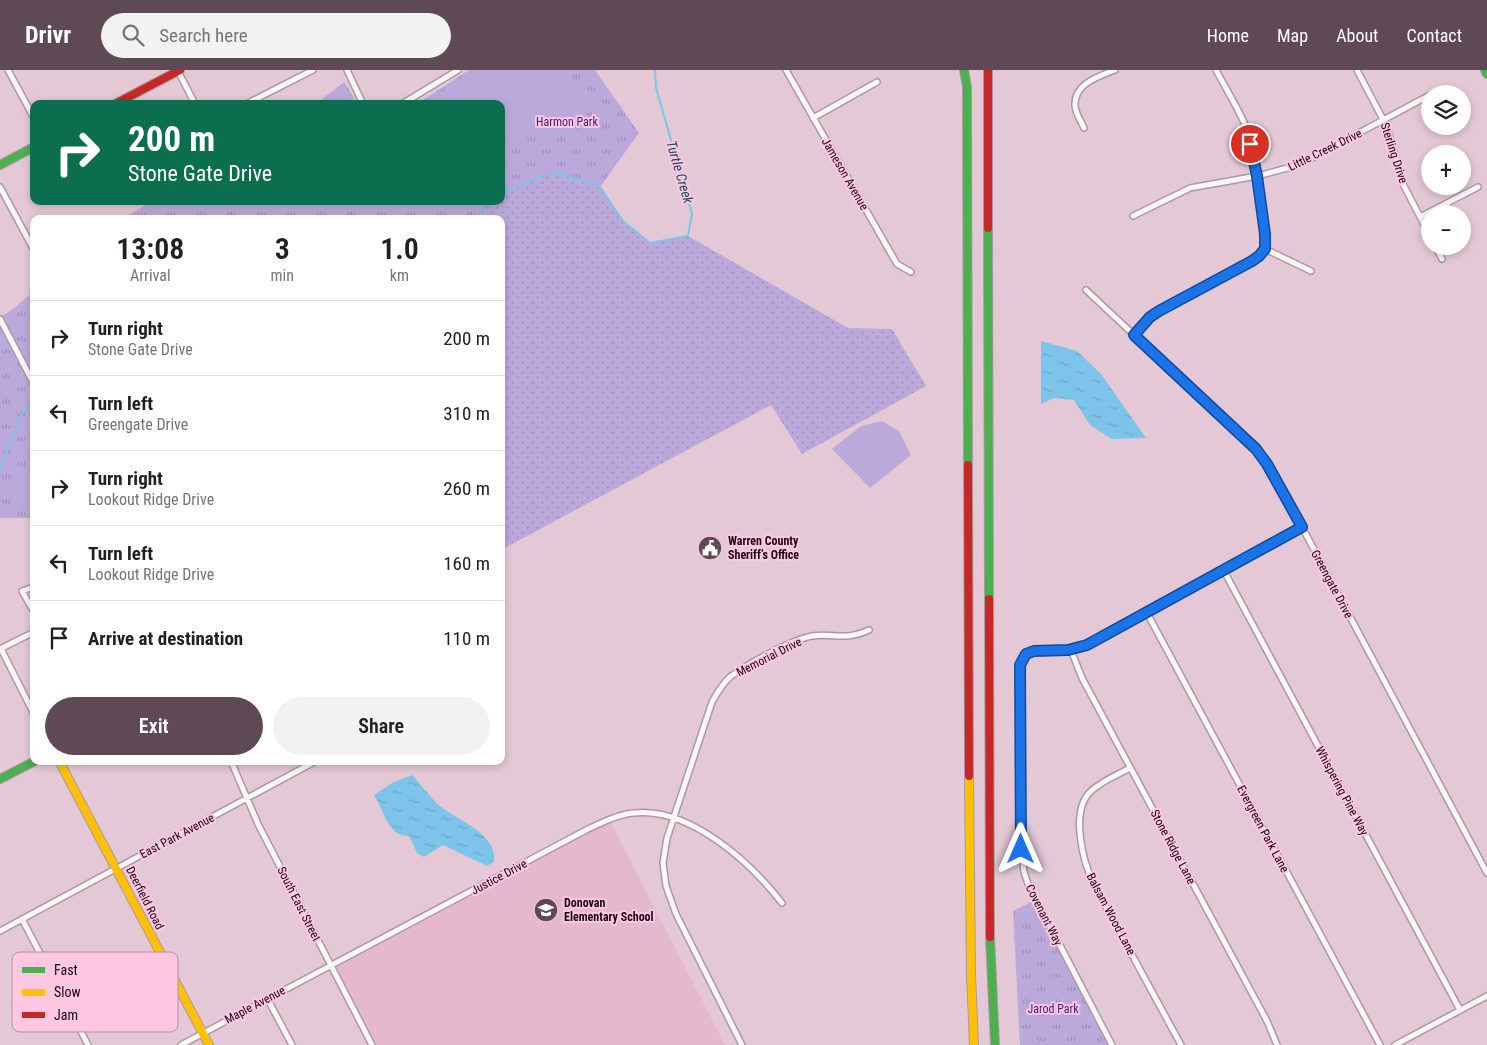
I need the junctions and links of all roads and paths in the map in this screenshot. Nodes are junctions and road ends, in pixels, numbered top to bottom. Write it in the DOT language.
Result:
graph roads {
  1 [pos="8,70"];
  2 [pos="313,70"];
  3 [pos="347,70"];
  4 [pos="458,70"];
  5 [pos="786,70"];
  6 [pos="966,70"];
  7 [pos="988,70"];
  8 [pos="1115,70"];
  9 [pos="1216,70"];
  10 [pos="1357,70"];
  11 [pos="1485,70"];
  12 [pos="179,71"];
  13 [pos="1487,74"];
  14 [pos="877,82"];
  15 [pos="123,100"];
  16 [pos="193,100"];
  17 [pos="254,100"];
  18 [pos="361,100"];
  19 [pos="409,100"];
  20 [pos="1421,100"];
  21 [pos="30,111"];
  22 [pos="813,118"];
  23 [pos="1383,121"];
  24 [pos="1084,128"];
  25 [pos="30,149"];
  26 [pos="0,165"];
  27 [pos="1257,176"];
  28 [pos="0,186"];
  29 [pos="1478,187"];
  30 [pos="1133,216"];
  31 [pos="1420,217"];
  32 [pos="30,242"];
  33 [pos="1265,249"];
  34 [pos="1440,255"];
  35 [pos="1442,259"];
  36 [pos="1311,271"];
  37 [pos="911,272"];
  38 [pos="1086,290"];
  39 [pos="0,319"];
  40 [pos="1134,335"];
  41 [pos="30,376"];
  42 [pos="1302,527"];
  43 [pos="1224,571"];
  44 [pos="30,589"];
  45 [pos="30,605"];
  46 [pos="1147,613"];
  47 [pos="869,630"];
  48 [pos="30,634"];
  49 [pos="0,649"];
  50 [pos="1071,650"];
  51 [pos="30,706"];
  52 [pos="30,764"];
  53 [pos="61,765"];
  54 [pos="233,765"];
  55 [pos="309,765"];
  56 [pos="1130,768"];
  57 [pos="0,780"];
  58 [pos="248,798"];
  59 [pos="674,817"];
  60 [pos="117,868"];
  61 [pos="1487,873"];
  62 [pos="782,903"];
  63 [pos="22,919"];
  64 [pos="0,931"];
  65 [pos="39,952"];
  66 [pos="161,952"];
  67 [pos="331,965"];
  68 [pos="178,985"];
  69 [pos="1487,996"];
  70 [pos="267,998"];
  71 [pos="1460,1010"];
  72 [pos="81,1032"];
  73 [pos="203,1033"];
  74 [pos="88,1045"];
  75 [pos="180,1045"];
  76 [pos="209,1045"];
  77 [pos="292,1045"];
  78 [pos="372,1045"];
  79 [pos="742,1045"];
  80 [pos="974,1045"];
  81 [pos="995,1045"];
  82 [pos="1112,1045"];
  83 [pos="1181,1045"];
  84 [pos="1277,1045"];
  85 [pos="1380,1045"];
  86 [pos="1395,1045"];
  1 -- 21 [label="street"];
  2 -- 17 [label="street"];
  3 -- 18 [label="street"];
  4 -- 19 [label="street"];
  5 -- 22 [label="street, Jameson Avenue"];
  6 -- 80 [label="main road"];
  7 -- 81 [label="main road"];
  8 -- 24 [label="street"];
  9 -- 27 [label="street"];
  10 -- 23 [label="street, Sterling Drive"];
  11 -- 13 [label="main road"];
  12 -- 15 [label="main road"];
  12 -- 16 [label="street"];
  14 -- 22 [label="street"];
  20 -- 23 [label="street, Little Creek Drive"];
  22 -- 37 [label="street, Jameson Avenue"];
  23 -- 27 [label="street, Little Creek Drive"];
  23 -- 31 [label="street, Sterling Drive"];
  25 -- 26 [label="main road"];
  27 -- 30 [label="street, Little Creek Drive"];
  27 -- 33 [label="street"];
  28 -- 32 [label="street"];
  29 -- 31 [label="street"];
  33 -- 36 [label="street"];
  33 -- 40 [label="street"];
  34 -- 35 [label="street"];
  38 -- 40 [label="street, Greengate Drive"];
  39 -- 41 [label="street"];
  40 -- 42 [label="street, Greengate Drive"];
  42 -- 43 [label="street"];
  42 -- 61 [label="street, Greengate Drive"];
  43 -- 46 [label="street"];
  43 -- 71 [label="street, Whispering Pine Way"];
  44 -- 45 [label="street"];
  46 -- 50 [label="street"];
  46 -- 85 [label="street, Evergreen Park Lane"];
  47 -- 59 [label="street, Memorial Drive"];
  48 -- 49 [label="street"];
  49 -- 51 [label="street"];
  50 -- 56 [label="street, Stone Ridge Lane"];
  50 -- 82 [label="street, Covenant Way"];
  52 -- 57 [label="main road"];
  53 -- 60 [label="main road, Deerfield Road"];
  54 -- 58 [label="street, South East Street"];
  55 -- 58 [label="street, East Park Avenue"];
  56 -- 83 [label="street, Balsam Wood Lane"];
  56 -- 84 [label="street, Stone Ridge Lane"];
  58 -- 60 [label="street, East Park Avenue"];
  58 -- 67 [label="street, South East Street"];
  59 -- 62 [label="street, Justice Drive"];
  59 -- 67 [label="street, Justice Drive"];
  59 -- 79 [label="street"];
  60 -- 63 [label="street, East Park Avenue"];
  60 -- 66 [label="main road, Deerfield Road"];
  63 -- 64 [label="street, East Park Avenue"];
  63 -- 65 [label="street"];
  67 -- 70 [label="street, Maple Avenue"];
  67 -- 78 [label="street, South East Street"];
  68 -- 73 [label="main road, Deerfield Road"];
  69 -- 71 [label="street"];
  70 -- 73 [label="street, Maple Avenue"];
  70 -- 77 [label="street"];
  71 -- 86 [label="street"];
  72 -- 74 [label="street"];
  73 -- 75 [label="street, Maple Avenue"];
  73 -- 76 [label="main road, Deerfield Road"];
}
